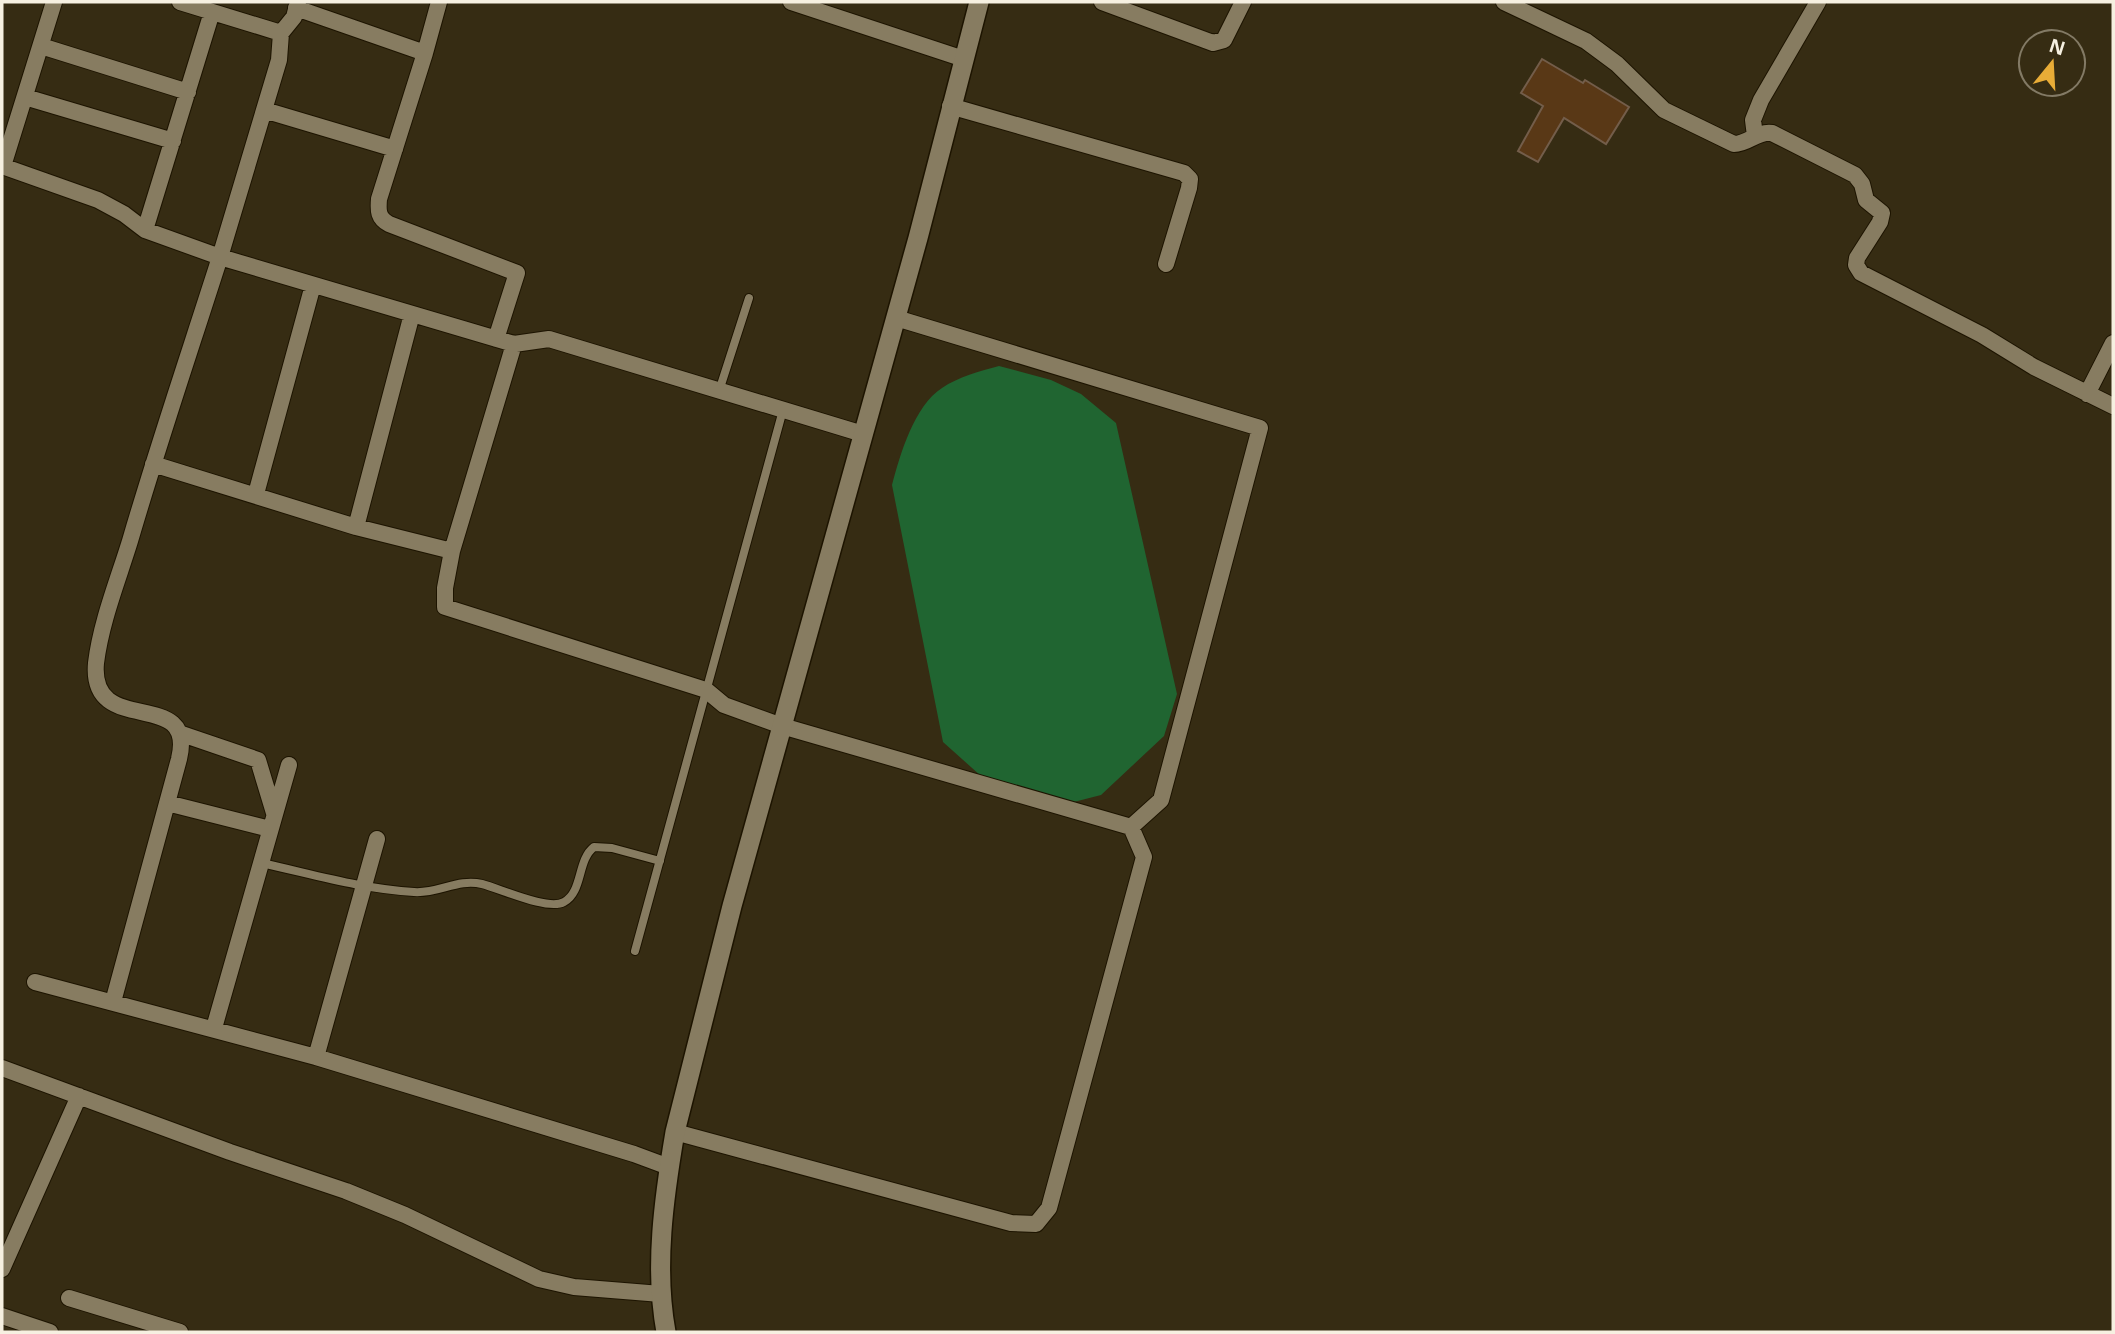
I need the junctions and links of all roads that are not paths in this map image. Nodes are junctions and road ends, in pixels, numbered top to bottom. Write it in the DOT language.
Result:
graph roads {
  1 [pos="54,2"];
  2 [pos="180,2"];
  3 [pos="439,2"];
  4 [pos="793,2"];
  5 [pos="979,2"];
  6 [pos="1102,2"];
  7 [pos="1242,2"];
  8 [pos="1504,2"];
  9 [pos="1818,2"];
  10 [pos="297,5"];
  11 [pos="212,12"];
  12 [pos="281,33"];
  13 [pos="41,46"];
  14 [pos="425,53"];
  15 [pos="964,59"];
  16 [pos="188,92"];
  17 [pos="25,97"];
  18 [pos="950,106"];
  19 [pos="264,110"];
  20 [pos="1755,136"];
  21 [pos="173,141"];
  22 [pos="395,149"];
  23 [pos="2,166"];
  24 [pos="145,230"];
  25 [pos="220,257"];
  26 [pos="1166,264"];
  27 [pos="313,285"];
  28 [pos="749,298"];
  29 [pos="412,314"];
  30 [pos="896,318"];
  31 [pos="496,339"];
  32 [pos="2113,343"];
  33 [pos="514,344"];
  34 [pos="719,391"];
  35 [pos="2087,394"];
  36 [pos="2113,406"];
  37 [pos="783,410"];
  38 [pos="863,434"];
  39 [pos="153,464"];
  40 [pos="256,494"];
  41 [pos="356,527"];
  42 [pos="452,551"];
  43 [pos="706,690"];
  44 [pos="782,726"];
  45 [pos="182,734"];
  46 [pos="289,765"];
  47 [pos="167,803"];
  48 [pos="272,821"];
  49 [pos="1131,827"];
  50 [pos="377,839"];
  51 [pos="660,861"];
  52 [pos="261,863"];
  53 [pos="362,886"];
  54 [pos="635,951"];
  55 [pos="35,982"];
  56 [pos="113,1002"];
  57 [pos="214,1028"];
  58 [pos="316,1056"];
  59 [pos="2,1068"];
  60 [pos="79,1096"];
  61 [pos="675,1132"];
  62 [pos="669,1167"];
  63 [pos="2,1269"];
  64 [pos="661,1294"];
  65 [pos="69,1298"];
  66 [pos="2,1316"];
  67 [pos="50,1332"];
  68 [pos="180,1332"];
  69 [pos="666,1332"];
  1 -- 13 [label="street"];
  2 -- 11 [label="street"];
  3 -- 14 [label="street"];
  4 -- 15 [label="street"];
  5 -- 15 [label="street"];
  6 -- 7 [label="street"];
  8 -- 20 [label="street"];
  9 -- 20 [label="street"];
  10 -- 12 [label="street"];
  10 -- 14 [label="street"];
  11 -- 12 [label="street"];
  11 -- 16 [label="street"];
  12 -- 19 [label="street"];
  13 -- 16 [label="street"];
  13 -- 17 [label="street"];
  14 -- 22 [label="street"];
  15 -- 18 [label="street"];
  16 -- 21 [label="street"];
  17 -- 21 [label="street"];
  17 -- 23 [label="street"];
  18 -- 26 [label="street"];
  18 -- 30 [label="street"];
  19 -- 22 [label="street"];
  19 -- 25 [label="street"];
  20 -- 35 [label="street"];
  21 -- 24 [label="street"];
  22 -- 31 [label="street"];
  23 -- 24 [label="street"];
  24 -- 25 [label="street"];
  25 -- 27 [label="street"];
  25 -- 39 [label="street"];
  27 -- 29 [label="street"];
  27 -- 40 [label="street"];
  28 -- 34 [label="lane"];
  29 -- 31 [label="street"];
  29 -- 41 [label="street"];
  30 -- 38 [label="street"];
  30 -- 49 [label="street"];
  31 -- 33 [label="street"];
  32 -- 35 [label="street"];
  33 -- 34 [label="street"];
  33 -- 42 [label="street"];
  34 -- 37 [label="street"];
  35 -- 36 [label="street"];
  37 -- 38 [label="street"];
  37 -- 43 [label="lane"];
  38 -- 44 [label="street"];
  39 -- 40 [label="street"];
  39 -- 45 [label="street"];
  40 -- 41 [label="street"];
  41 -- 42 [label="street"];
  42 -- 43 [label="street"];
  43 -- 44 [label="street"];
  43 -- 51 [label="lane"];
  44 -- 49 [label="street"];
  44 -- 61 [label="street"];
  45 -- 47 [label="street"];
  45 -- 48 [label="street"];
  46 -- 48 [label="street"];
  47 -- 48 [label="street"];
  47 -- 56 [label="street"];
  48 -- 52 [label="street"];
  49 -- 61 [label="street"];
  50 -- 53 [label="street"];
  51 -- 53 [label="lane"];
  51 -- 54 [label="lane"];
  52 -- 53 [label="lane"];
  52 -- 57 [label="street"];
  53 -- 58 [label="street"];
  55 -- 56 [label="street"];
  56 -- 57 [label="street"];
  57 -- 58 [label="street"];
  58 -- 62 [label="street"];
  59 -- 60 [label="street"];
  60 -- 63 [label="street"];
  60 -- 64 [label="street"];
  61 -- 62 [label="street"];
  62 -- 64 [label="street"];
  64 -- 69 [label="street"];
  65 -- 68 [label="street"];
  66 -- 67 [label="street"];
}
